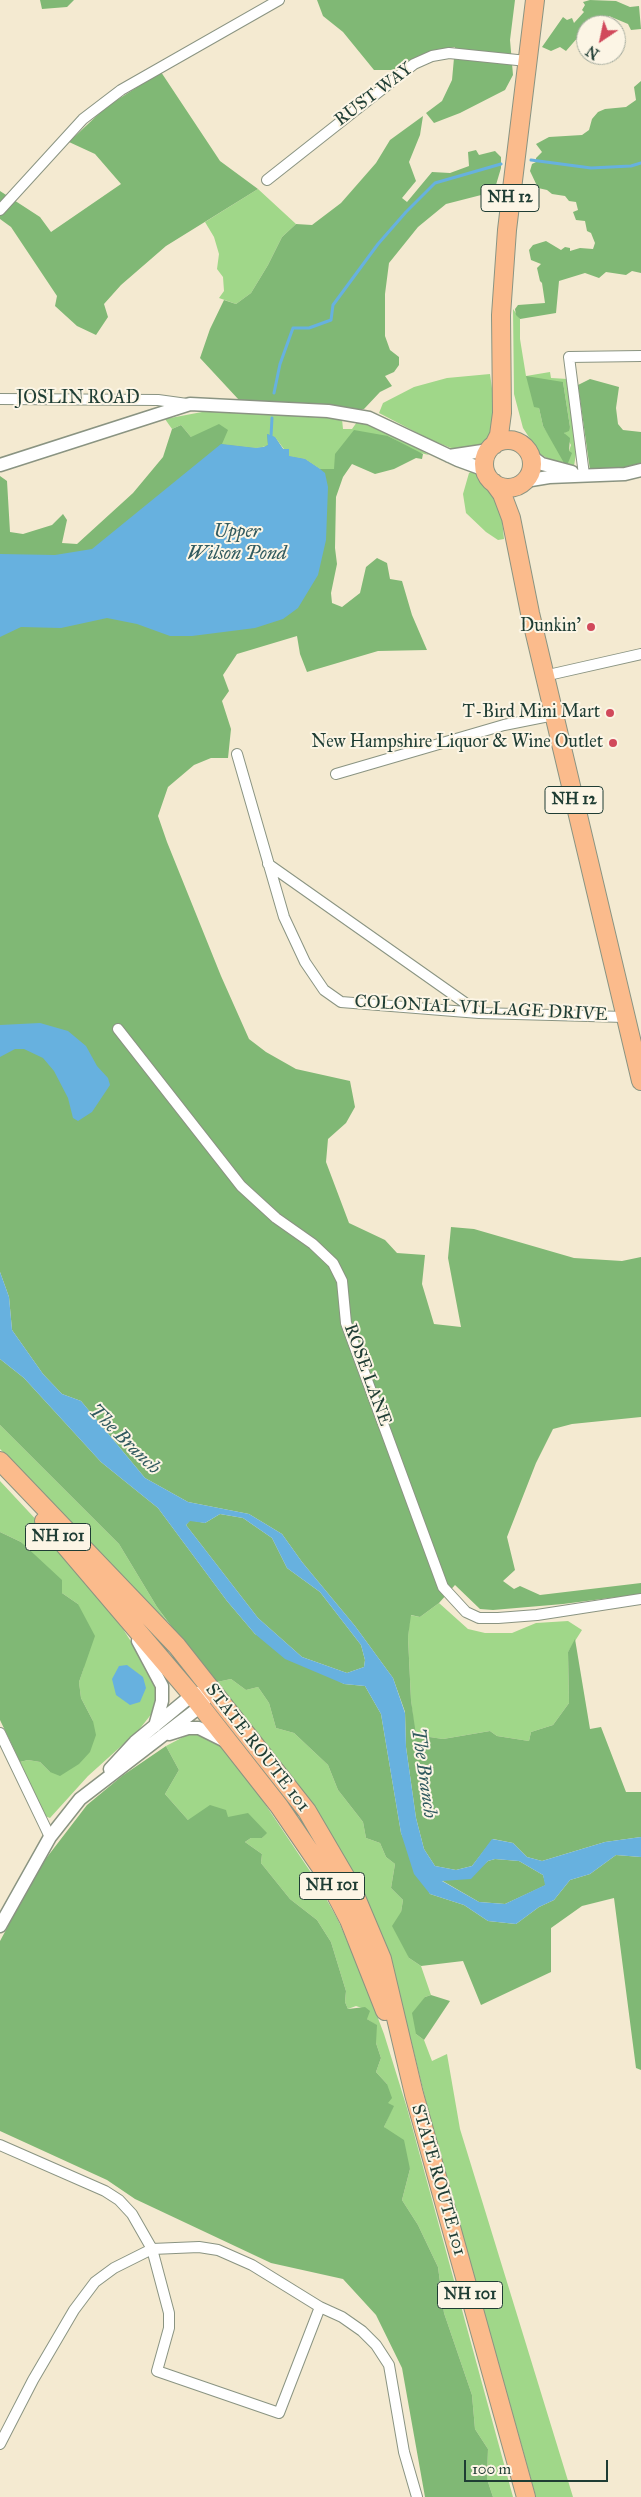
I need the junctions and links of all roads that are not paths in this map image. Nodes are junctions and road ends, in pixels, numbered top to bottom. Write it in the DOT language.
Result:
graph roads {
  1 [pos="279,0"];
  2 [pos="535,0"];
  3 [pos="527,61"];
  4 [pos="267,180"];
  5 [pos="0,210"];
  6 [pos="641,356"];
  7 [pos="503,398"];
  8 [pos="0,399"];
  9 [pos="156,400"];
  10 [pos="190,404"];
  11 [pos="156,414"];
  12 [pos="491,448"];
  13 [pos="528,451"];
  14 [pos="449,456"];
  15 [pos="0,465"];
  16 [pos="641,470"];
  17 [pos="584,476"];
  18 [pos="490,478"];
  19 [pos="525,482"];
  20 [pos="511,518"];
  21 [pos="641,654"];
  22 [pos="544,676"];
  23 [pos="554,716"];
  24 [pos="237,754"];
  25 [pos="336,774"];
  26 [pos="268,864"];
  27 [pos="479,1013"];
  28 [pos="625,1017"];
  29 [pos="118,1029"];
  30 [pos="641,1081"];
  31 [pos="0,1461"];
  32 [pos="0,1470"];
  33 [pos="641,1599"];
  34 [pos="116,1604"];
  35 [pos="212,1688"];
  36 [pos="196,1700"];
  37 [pos="158,1731"];
  38 [pos="0,1733"];
  39 [pos="237,1753"];
  40 [pos="50,1837"];
  41 [pos="0,1926"];
  42 [pos="414,2094"];
  43 [pos="0,2145"];
  44 [pos="152,2249"];
  45 [pos="320,2307"];
  46 [pos="0,2444"];
  47 [pos="418,2497"];
  48 [pos="526,2497"];
  1 -- 5 [label="street"];
  2 -- 3 [label="highway, NH 12"];
  3 -- 4 [label="street, RUST WAY"];
  3 -- 7 [label="highway, NH 12"];
  6 -- 17 [label="street"];
  7 -- 12 [label="highway, NH 12"];
  7 -- 13 [label="highway, NH 12"];
  8 -- 9 [label="street, JOSLIN ROAD"];
  9 -- 10 [label="street, JOSLIN ROAD"];
  9 -- 11 [label="street, JOSLIN ROAD"];
  10 -- 11 [label="street"];
  10 -- 14 [label="street"];
  11 -- 15 [label="street"];
  12 -- 13 [label="highway"];
  12 -- 14 [label="street"];
  12 -- 18 [label="highway, NH 12"];
  13 -- 17 [label="street"];
  13 -- 19 [label="highway, NH 12"];
  14 -- 18 [label="street"];
  16 -- 17 [label="street"];
  17 -- 19 [label="street"];
  18 -- 19 [label="highway"];
  18 -- 20 [label="highway, NH 12"];
  19 -- 20 [label="highway, NH 12"];
  20 -- 22 [label="highway, NH 12"];
  21 -- 22 [label="street"];
  22 -- 23 [label="highway, NH 12"];
  23 -- 25 [label="street"];
  23 -- 28 [label="highway, NH 12"];
  24 -- 26 [label="street, COLONIAL VILLAGE DRIVE"];
  26 -- 27 [label="street"];
  26 -- 27 [label="street, COLONIAL VILLAGE DRIVE"];
  27 -- 28 [label="street, COLONIAL VILLAGE DRIVE"];
  28 -- 30 [label="highway, NH 12"];
  29 -- 33 [label="street, ROSE LANE"];
  31 -- 35 [label="highway, STATE ROUTE 101 / NH 101"];
  32 -- 34 [label="highway, STATE ROUTE 101 / NH 101"];
  34 -- 36 [label="highway, STATE ROUTE 101 / NH 101"];
  34 -- 37 [label="street"];
  35 -- 36 [label="street"];
  35 -- 42 [label="highway, STATE ROUTE 101 / NH 101"];
  36 -- 37 [label="street"];
  36 -- 39 [label="highway, STATE ROUTE 101 / NH 101"];
  37 -- 39 [label="street"];
  37 -- 40 [label="street"];
  38 -- 40 [label="street"];
  39 -- 42 [label="highway, STATE ROUTE 101 / NH 101"];
  40 -- 41 [label="street"];
  42 -- 48 [label="highway, STATE ROUTE 101 / NH 101"];
  43 -- 44 [label="street"];
  44 -- 45 [label="street"];
  44 -- 45 [label="street"];
  44 -- 46 [label="street"];
  45 -- 47 [label="street"];
}
